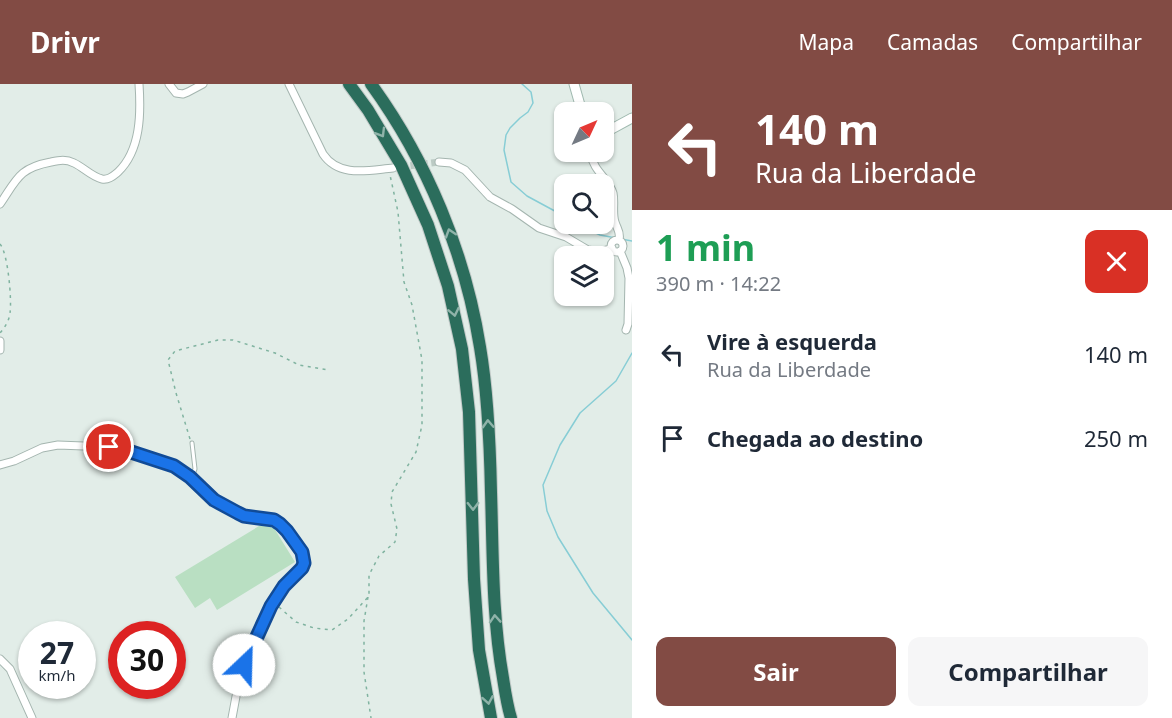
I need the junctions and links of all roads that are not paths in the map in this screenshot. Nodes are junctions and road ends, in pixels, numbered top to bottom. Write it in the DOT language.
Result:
graph roads {
  1 [pos="139,84"];
  2 [pos="169,84"];
  3 [pos="202,84"];
  4 [pos="289,84"];
  5 [pos="349,84"];
  6 [pos="371,84"];
  7 [pos="574,84"];
  8 [pos="579,102"];
  9 [pos="632,118"];
  10 [pos="614,128"];
  11 [pos="439,162"];
  12 [pos="592,162"];
  13 [pos="390,168"];
  14 [pos="0,204"];
  15 [pos="616,250"];
  16 [pos="626,330"];
  17 [pos="0,341"];
  18 [pos="0,350"];
  19 [pos="192,444"];
  20 [pos="0,465"];
  21 [pos="191,478"];
  22 [pos="0,659"];
  23 [pos="32,718"];
  24 [pos="232,718"];
  25 [pos="491,718"];
  26 [pos="510,718"];
  1 -- 14 [label="street"];
  2 -- 3 [label="street"];
  4 -- 13 [label="street"];
  5 -- 25 [label="highway, one-way"];
  26 -- 6 [label="highway, one-way"];
  7 -- 8 [label="street"];
  9 -- 10 [label="street"];
  11 -- 15 [label="street"];
  12 -- 15 [label="street"];
  15 -- 16 [label="street"];
  17 -- 18 [label="street"];
  19 -- 21 [label="lane"];
  20 -- 21 [label="street"];
  21 -- 24 [label="street"];
  22 -- 23 [label="street"];
}
